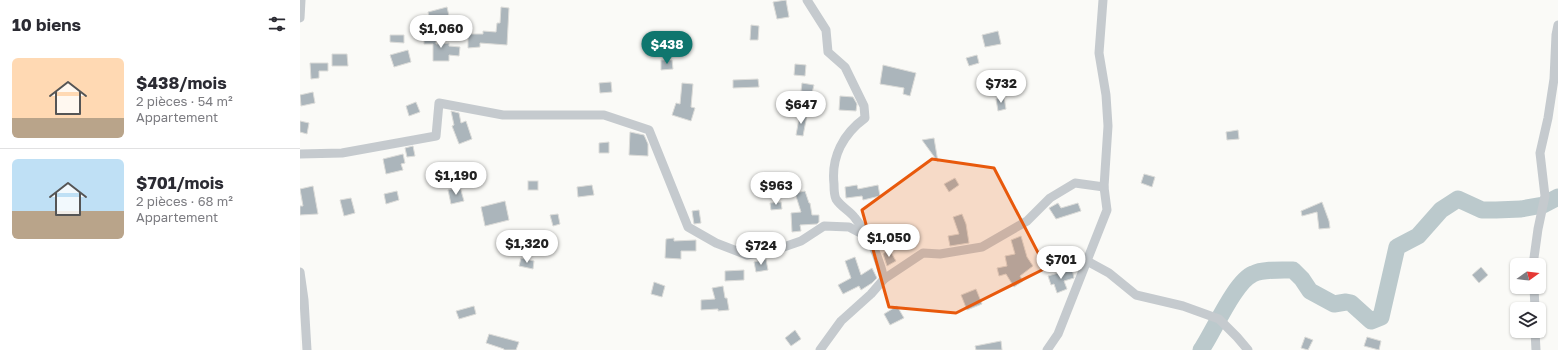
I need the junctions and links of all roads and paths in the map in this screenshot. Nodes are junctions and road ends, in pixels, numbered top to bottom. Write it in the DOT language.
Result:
graph roads {
  1 [pos="301,0"];
  2 [pos="807,0"];
  3 [pos="1103,0"];
  4 [pos="300,18"];
  5 [pos="1558,25"];
  6 [pos="300,154"];
  7 [pos="1104,187"];
  8 [pos="868,237"];
  9 [pos="1534,258"];
  10 [pos="1087,261"];
  11 [pos="300,272"];
  12 [pos="884,279"];
  13 [pos="1535,338"];
  14 [pos="307,350"];
  15 [pos="820,350"];
  16 [pos="1047,350"];
  17 [pos="1248,350"];
  18 [pos="1536,350"];
  1 -- 4 [label="street"];
  2 -- 8 [label="street"];
  3 -- 7 [label="street"];
  5 -- 9 [label="street"];
  6 -- 8 [label="street"];
  7 -- 10 [label="street"];
  7 -- 12 [label="street"];
  8 -- 12 [label="street"];
  10 -- 16 [label="street"];
  10 -- 17 [label="street"];
  11 -- 14 [label="street"];
  12 -- 15 [label="street"];
  13 -- 18 [label="street"];
}
